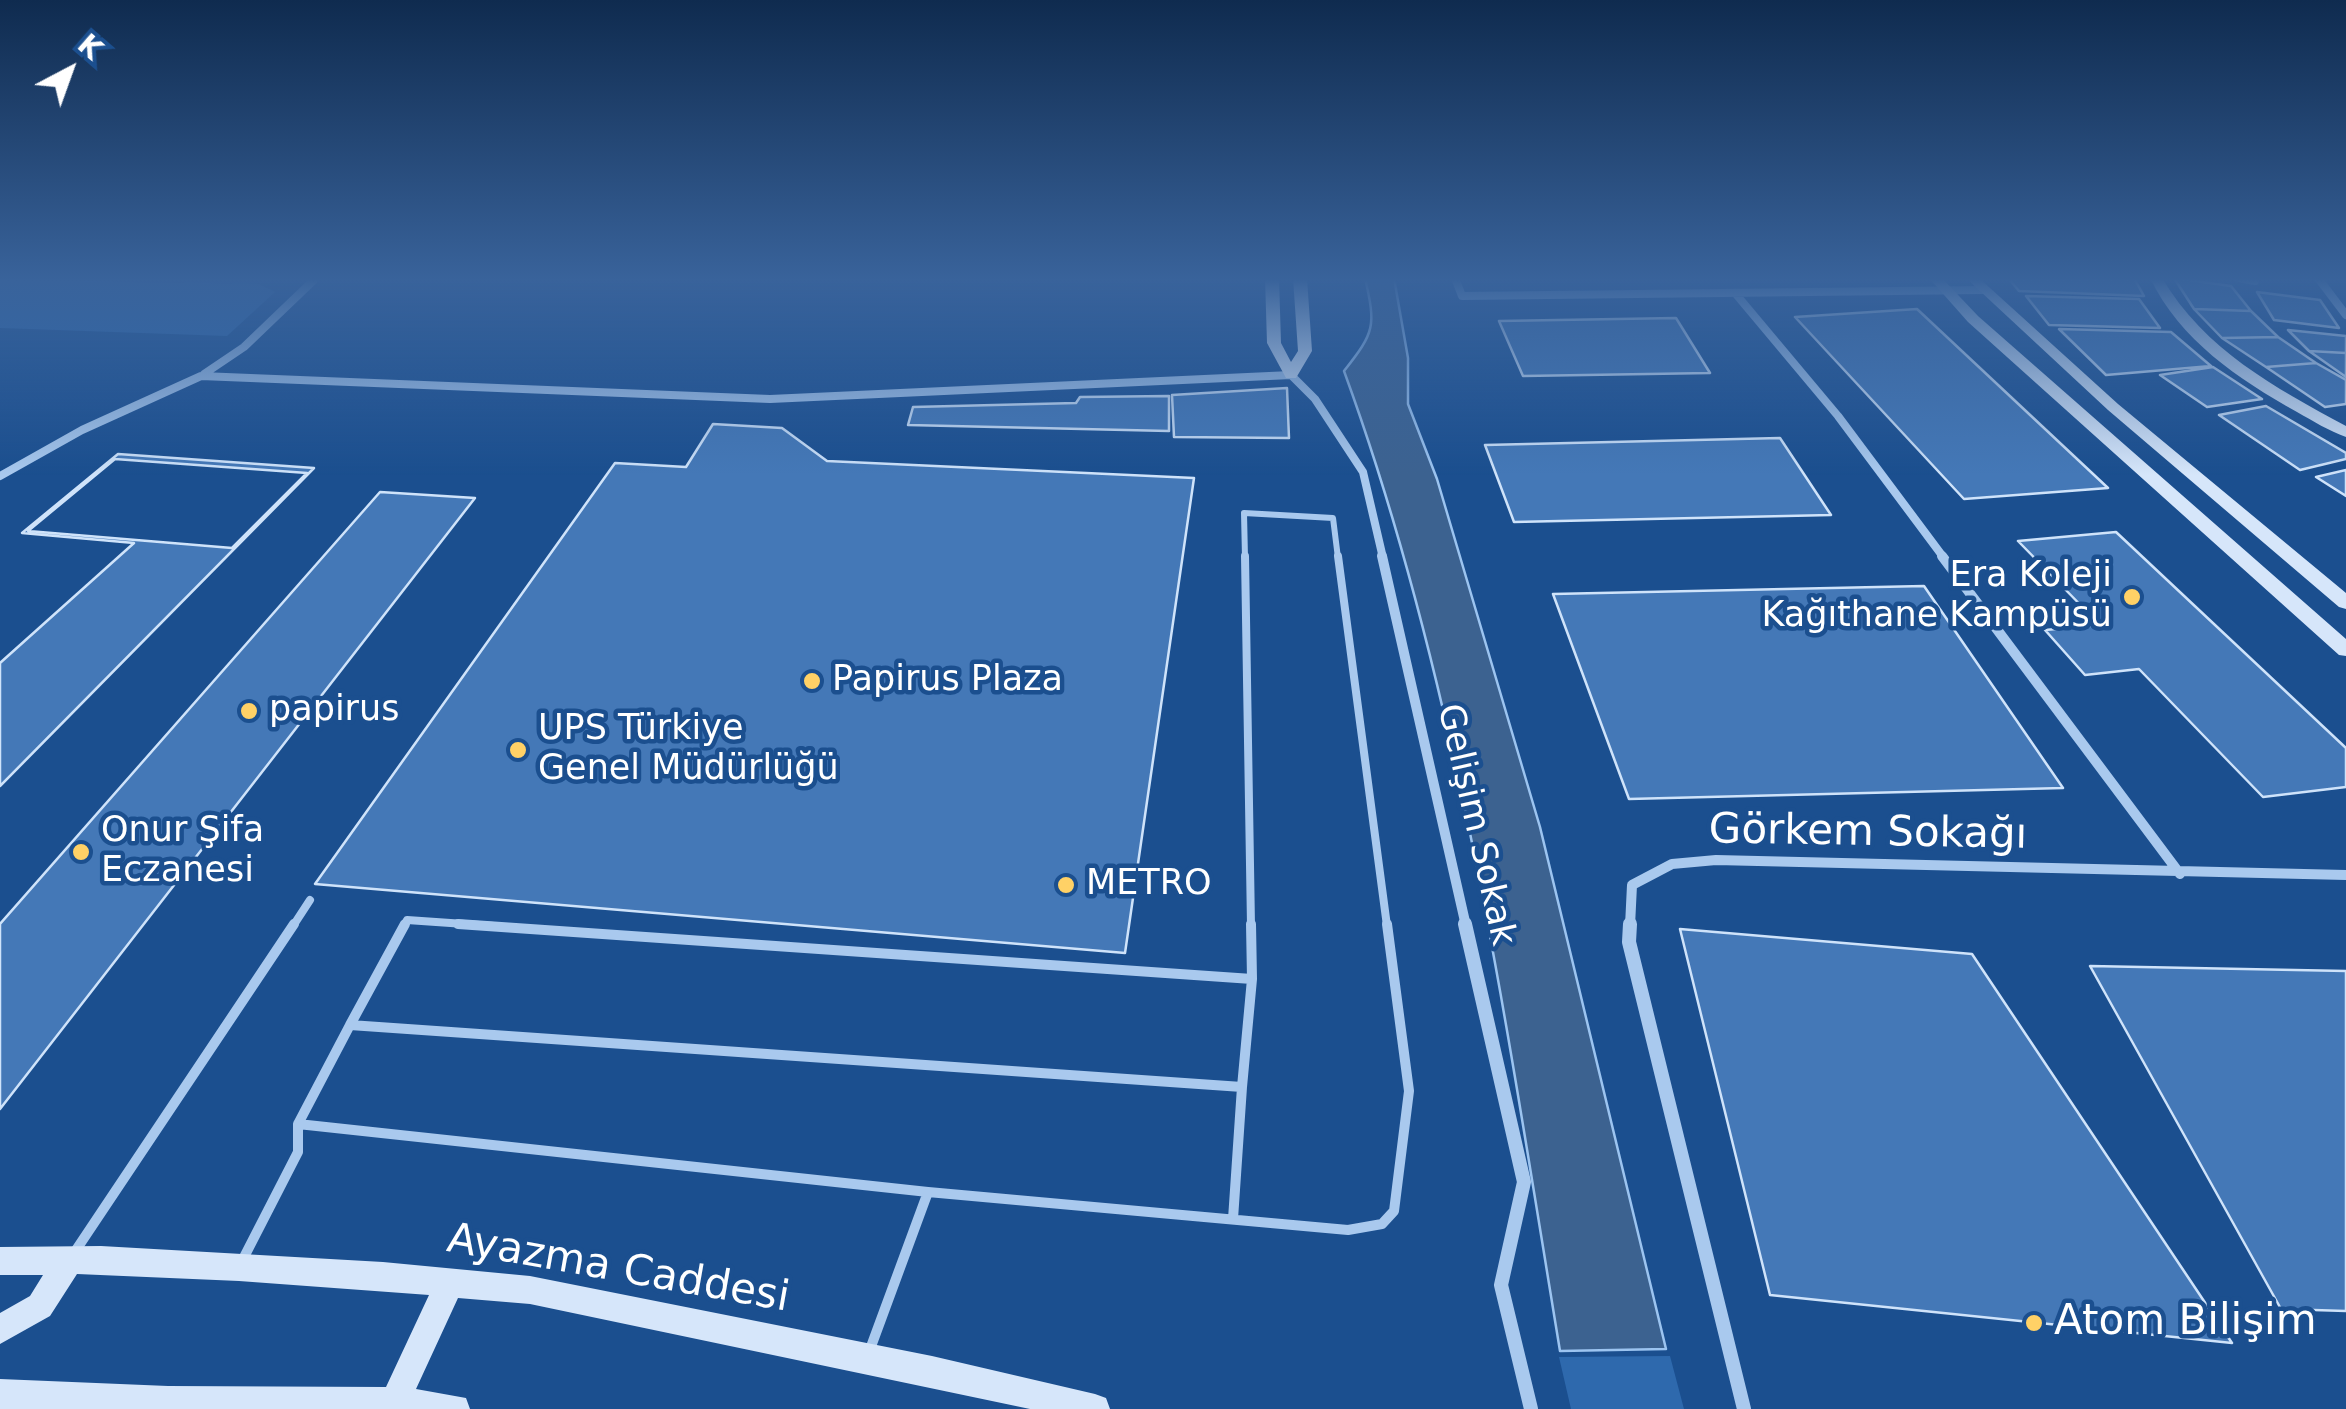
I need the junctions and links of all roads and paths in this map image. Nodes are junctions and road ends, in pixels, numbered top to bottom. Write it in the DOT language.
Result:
graph roads {
  1 [pos="248,344"];
  2 [pos="1274,344"];
  3 [pos="1305,344"];
  4 [pos="1778,344"];
  5 [pos="2000,344"];
  6 [pos="2043,344"];
  7 [pos="2207,344"];
  8 [pos="1291,375"];
  9 [pos="201,376"];
  10 [pos="2346,432"];
  11 [pos="0,476"];
  12 [pos="2346,603"];
  13 [pos="2346,650"];
  14 [pos="2180,874"];
  15 [pos="2346,874"];
  16 [pos="310,900"];
  17 [pos="1252,979"];
  18 [pos="350,1025"];
  19 [pos="1242,1087"];
  20 [pos="298,1124"];
  21 [pos="928,1192"];
  22 [pos="1232,1220"];
  23 [pos="69,1260"];
  24 [pos="0,1261"];
  25 [pos="238,1268"];
  26 [pos="450,1282"];
  27 [pos="0,1329"];
  28 [pos="866,1359"];
  29 [pos="0,1394"];
  30 [pos="394,1406"];
  31 [pos="456,1409"];
  32 [pos="1095,1409"];
  33 [pos="1532,1409"];
  34 [pos="1744,1409"];
  1 -- 9 [label="street"];
  2 -- 8 [label="main road, Gelişim Sokak"];
  3 -- 8 [label="main road"];
  4 -- 14 [label="street"];
  5 -- 13 [label="main road"];
  6 -- 12 [label="main road"];
  7 -- 10 [label="main road"];
  8 -- 9 [label="street"];
  8 -- 33 [label="street, Gelişim Sokak"];
  9 -- 11 [label="street"];
  14 -- 15 [label="street, Görkem Sokağı"];
  14 -- 34 [label="street, Görkem Sokağı"];
  16 -- 23 [label="lane"];
  17 -- 18 [label="lane"];
  17 -- 19 [label="lane"];
  17 -- 22 [label="lane"];
  18 -- 19 [label="lane"];
  18 -- 20 [label="lane"];
  19 -- 22 [label="lane"];
  20 -- 21 [label="lane"];
  20 -- 25 [label="lane"];
  21 -- 22 [label="lane"];
  21 -- 28 [label="lane"];
  23 -- 24 [label="main road, Ayazma Caddesi"];
  23 -- 25 [label="main road, Ayazma Caddesi"];
  23 -- 27 [label="main road"];
  25 -- 26 [label="main road, Ayazma Caddesi"];
  26 -- 28 [label="main road, Ayazma Caddesi"];
  26 -- 30 [label="main road"];
  28 -- 32 [label="main road, Ayazma Caddesi"];
  29 -- 30 [label="main road"];
  30 -- 31 [label="main road"];
}
